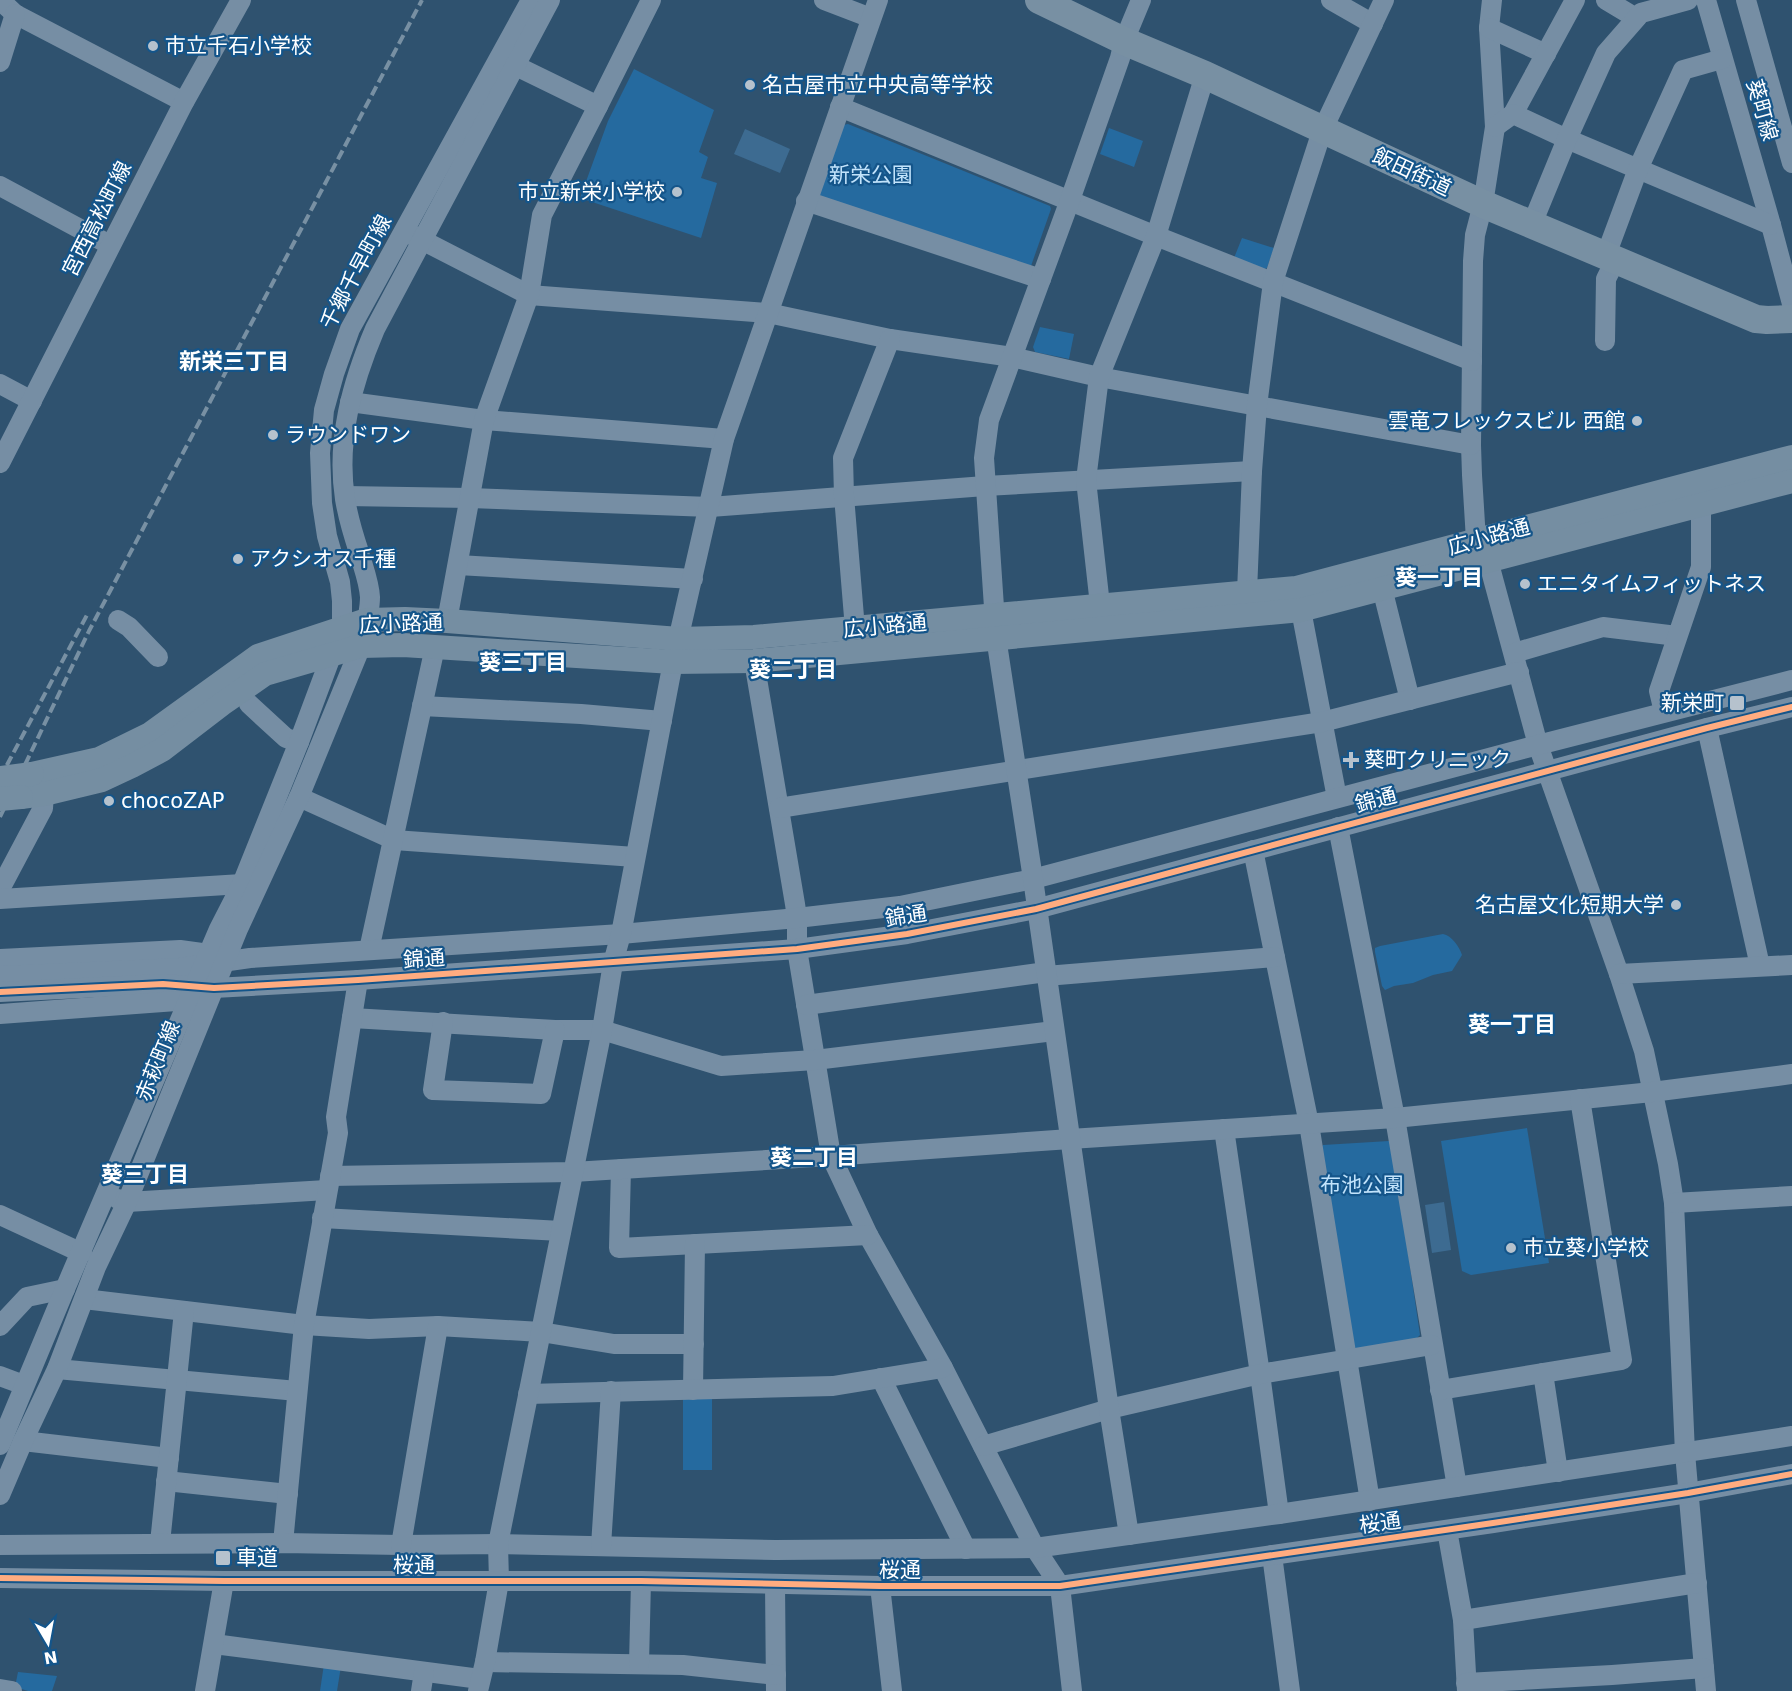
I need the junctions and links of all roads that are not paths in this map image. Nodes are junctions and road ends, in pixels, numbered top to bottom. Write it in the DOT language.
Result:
graph roads {
  1 [pos="0,0"];
  2 [pos="241,0"];
  3 [pos="550,0"];
  4 [pos="651,0"];
  5 [pos="824,0"];
  6 [pos="1039,0"];
  7 [pos="1141,0"];
  8 [pos="1331,0"];
  9 [pos="1384,0"];
  10 [pos="1492,0"];
  11 [pos="1575,0"];
  12 [pos="1606,0"];
  13 [pos="1688,0"];
  14 [pos="1706,0"];
  15 [pos="1746,0"];
  16 [pos="529,1"];
  17 [pos="874,9"];
  18 [pos="15,14"];
  19 [pos="1636,18"];
  20 [pos="1373,24"];
  21 [pos="1489,28"];
  22 [pos="1124,41"];
  23 [pos="1546,54"];
  24 [pos="1722,59"];
  25 [pos="0,62"];
  26 [pos="516,66"];
  27 [pos="1205,75"];
  28 [pos="184,102"];
  29 [pos="598,106"];
  30 [pos="840,107"];
  31 [pos="1513,114"];
  32 [pos="1495,127"];
  33 [pos="1322,130"];
  34 [pos="1567,139"];
  35 [pos="1792,163"];
  36 [pos="1638,169"];
  37 [pos="0,186"];
  38 [pos="1070,200"];
  39 [pos="806,201"];
  40 [pos="1483,204"];
  41 [pos="1532,224"];
  42 [pos="1771,225"];
  43 [pos="404,231"];
  44 [pos="1156,236"];
  45 [pos="423,241"];
  46 [pos="110,245"];
  47 [pos="1611,257"];
  48 [pos="1041,279"];
  49 [pos="1272,282"];
  50 [pos="529,295"];
  51 [pos="1792,304"];
  52 [pos="768,313"];
  53 [pos="1792,319"];
  54 [pos="890,339"];
  55 [pos="1605,341"];
  56 [pos="1012,357"];
  57 [pos="1472,361"];
  58 [pos="1099,377"];
  59 [pos="0,384"];
  60 [pos="32,401"];
  61 [pos="350,402"];
  62 [pos="1257,406"];
  63 [pos="484,420"];
  64 [pos="724,439"];
  65 [pos="1471,445"];
  66 [pos="1792,458"];
  67 [pos="0,463"];
  68 [pos="1252,471"];
  69 [pos="1086,480"];
  70 [pos="1792,481"];
  71 [pos="985,486"];
  72 [pos="345,496"];
  73 [pos="844,496"];
  74 [pos="470,498"];
  75 [pos="1701,505"];
  76 [pos="710,507"];
  77 [pos="1476,540"];
  78 [pos="1488,560"];
  79 [pos="458,566"];
  80 [pos="693,579"];
  81 [pos="1382,588"];
  82 [pos="1247,592"];
  83 [pos="1100,605"];
  84 [pos="1301,610"];
  85 [pos="118,620"];
  86 [pos="368,620"];
  87 [pos="447,621"];
  88 [pos="342,627"];
  89 [pos="995,627"];
  90 [pos="855,629"];
  91 [pos="1677,636"];
  92 [pos="680,639"];
  93 [pos="362,646"];
  94 [pos="435,647"];
  95 [pos="334,654"];
  96 [pos="158,657"];
  97 [pos="754,661"];
  98 [pos="674,662"];
  99 [pos="1517,662"];
  100 [pos="1792,680"];
  101 [pos="1410,700"];
  102 [pos="249,704"];
  103 [pos="422,706"];
  104 [pos="1792,707"];
  105 [pos="1664,712"];
  106 [pos="662,721"];
  107 [pos="1322,722"];
  108 [pos="1707,728"];
  109 [pos="299,742"];
  110 [pos="1539,745"];
  111 [pos="1015,770"];
  112 [pos="1548,772"];
  113 [pos="0,778"];
  114 [pos="24,791"];
  115 [pos="299,797"];
  116 [pos="1337,798"];
  117 [pos="779,808"];
  118 [pos="1338,827"];
  119 [pos="394,840"];
  120 [pos="1253,850"];
  121 [pos="635,857"];
  122 [pos="1033,879"];
  123 [pos="242,884"];
  124 [pos="0,889"];
  125 [pos="0,899"];
  126 [pos="1036,909"];
  127 [pos="797,918"];
  128 [pos="621,934"];
  129 [pos="797,949"];
  130 [pos="369,950"];
  131 [pos="1275,957"];
  132 [pos="0,960"];
  133 [pos="213,960"];
  134 [pos="613,963"];
  135 [pos="1792,965"];
  136 [pos="1760,966"];
  137 [pos="1046,974"];
  138 [pos="1619,974"];
  139 [pos="0,976"];
  140 [pos="102,979"];
  141 [pos="358,980"];
  142 [pos="200,991"];
  143 [pos="0,992"];
  144 [pos="806,1005"];
  145 [pos="0,1014"];
  146 [pos="352,1018"];
  147 [pos="443,1022"];
  148 [pos="555,1030"];
  149 [pos="602,1030"];
  150 [pos="1054,1031"];
  151 [pos="815,1060"];
  152 [pos="1792,1074"];
  153 [pos="1652,1092"];
  154 [pos="1580,1099"];
  155 [pos="1395,1118"];
  156 [pos="1308,1124"];
  157 [pos="1224,1130"];
  158 [pos="1070,1139"];
  159 [pos="831,1156"];
  160 [pos="621,1169"];
  161 [pos="573,1172"];
  162 [pos="329,1183"];
  163 [pos="105,1195"];
  164 [pos="1792,1196"];
  165 [pos="127,1202"];
  166 [pos="1674,1203"];
  167 [pos="0,1215"];
  168 [pos="322,1218"];
  169 [pos="561,1231"];
  170 [pos="868,1235"];
  171 [pos="695,1244"];
  172 [pos="82,1252"];
  173 [pos="65,1289"];
  174 [pos="84,1299"];
  175 [pos="184,1311"];
  176 [pos="304,1324"];
  177 [pos="0,1326"];
  178 [pos="438,1326"];
  179 [pos="541,1332"];
  180 [pos="694,1344"];
  181 [pos="1432,1345"];
  182 [pos="1347,1360"];
  183 [pos="943,1368"];
  184 [pos="57,1369"];
  185 [pos="1543,1373"];
  186 [pos="1260,1374"];
  187 [pos="0,1376"];
  188 [pos="881,1378"];
  189 [pos="177,1380"];
  190 [pos="24,1385"];
  191 [pos="693,1390"];
  192 [pos="1440,1390"];
  193 [pos="611,1391"];
  194 [pos="297,1392"];
  195 [pos="528,1394"];
  196 [pos="1109,1409"];
  197 [pos="1792,1436"];
  198 [pos="23,1441"];
  199 [pos="0,1445"];
  200 [pos="982,1446"];
  201 [pos="1685,1453"];
  202 [pos="169,1458"];
  203 [pos="1558,1472"];
  204 [pos="1792,1474"];
  205 [pos="166,1481"];
  206 [pos="1457,1487"];
  207 [pos="1688,1493"];
  208 [pos="288,1494"];
  209 [pos="0,1495"];
  210 [pos="1370,1500"];
  211 [pos="1279,1514"];
  212 [pos="1447,1530"];
  213 [pos="1129,1535"];
  214 [pos="160,1543"];
  215 [pos="283,1543"];
  216 [pos="498,1544"];
  217 [pos="0,1545"];
  218 [pos="400,1545"];
  219 [pos="601,1546"];
  220 [pos="1035,1548"];
  221 [pos="966,1549"];
  222 [pos="1272,1556"];
  223 [pos="224,1581"];
  224 [pos="499,1581"];
  225 [pos="641,1581"];
  226 [pos="1,1583"];
  227 [pos="1697,1583"];
  228 [pos="775,1584"];
  229 [pos="880,1586"];
  230 [pos="1060,1586"];
  231 [pos="1463,1620"];
  232 [pos="214,1644"];
  233 [pos="639,1664"];
  234 [pos="1704,1668"];
  235 [pos="481,1677"];
  236 [pos="422,1681"];
  237 [pos="776,1683"];
  238 [pos="1611,1683"];
  239 [pos="1467,1687"];
  240 [pos="0,1689"];
  241 [pos="12,1691"];
  242 [pos="205,1691"];
  243 [pos="892,1691"];
  244 [pos="1072,1691"];
  245 [pos="1290,1691"];
  246 [pos="1706,1691"];
  1 -- 18 [label="street"];
  2 -- 28 [label="street, 宮西高松町線"];
  3 -- 26 [label="street, 千郷千早町線"];
  4 -- 29 [label="street"];
  5 -- 17 [label="street"];
  6 -- 22 [label="highway, 飯田街道"];
  7 -- 22 [label="street"];
  8 -- 20 [label="street"];
  9 -- 20 [label="street"];
  10 -- 21 [label="street"];
  11 -- 23 [label="street"];
  12 -- 19 [label="street"];
  13 -- 19 [label="street"];
  14 -- 24 [label="street, 葵町線"];
  15 -- 35 [label="street, 葵町線"];
  16 -- 43 [label="street, 千郷千早町線"];
  17 -- 30 [label="street"];
  18 -- 25 [label="street"];
  18 -- 28 [label="street"];
  19 -- 34 [label="street"];
  20 -- 33 [label="street"];
  21 -- 23 [label="street"];
  21 -- 32 [label="street"];
  22 -- 27 [label="highway, 飯田街道"];
  22 -- 38 [label="street"];
  23 -- 31 [label="street"];
  24 -- 36 [label="street"];
  24 -- 42 [label="street, 葵町線"];
  26 -- 29 [label="street"];
  26 -- 45 [label="street, 千郷千早町線"];
  27 -- 33 [label="highway, 飯田街道"];
  27 -- 44 [label="street"];
  28 -- 46 [label="street, 宮西高松町線"];
  29 -- 50 [label="street"];
  30 -- 38 [label="street"];
  30 -- 39 [label="street"];
  31 -- 32 [label="street"];
  31 -- 34 [label="street"];
  32 -- 40 [label="street"];
  33 -- 40 [label="highway, 飯田街道"];
  33 -- 49 [label="street"];
  34 -- 36 [label="street"];
  34 -- 41 [label="street"];
  36 -- 42 [label="street"];
  36 -- 47 [label="street"];
  37 -- 46 [label="street"];
  38 -- 44 [label="street"];
  38 -- 48 [label="street"];
  39 -- 48 [label="street"];
  39 -- 52 [label="street"];
  40 -- 41 [label="highway, 飯田街道"];
  40 -- 57 [label="street"];
  41 -- 47 [label="highway, 飯田街道"];
  42 -- 51 [label="street, 葵町線"];
  43 -- 45 [label="street"];
  43 -- 88 [label="street, 千郷千早町線"];
  44 -- 49 [label="street"];
  44 -- 58 [label="street"];
  45 -- 50 [label="street"];
  45 -- 61 [label="street, 千郷千早町線"];
  46 -- 60 [label="street, 宮西高松町線"];
  47 -- 53 [label="highway, 飯田街道"];
  47 -- 55 [label="street"];
  48 -- 56 [label="street"];
  49 -- 57 [label="street"];
  49 -- 62 [label="street"];
  50 -- 52 [label="street"];
  50 -- 63 [label="street"];
  52 -- 54 [label="street"];
  52 -- 64 [label="street"];
  54 -- 56 [label="street"];
  54 -- 73 [label="street"];
  56 -- 58 [label="street"];
  56 -- 71 [label="street"];
  57 -- 65 [label="street"];
  58 -- 62 [label="street"];
  58 -- 69 [label="street"];
  59 -- 60 [label="street"];
  60 -- 67 [label="street, 宮西高松町線"];
  61 -- 63 [label="street"];
  61 -- 72 [label="street, 千郷千早町線"];
  62 -- 65 [label="street"];
  62 -- 68 [label="street"];
  63 -- 64 [label="street"];
  63 -- 74 [label="street"];
  64 -- 76 [label="street"];
  65 -- 77 [label="street"];
  66 -- 77 [label="main road, 広小路通"];
  68 -- 69 [label="street"];
  68 -- 82 [label="street"];
  69 -- 71 [label="street"];
  69 -- 83 [label="street"];
  70 -- 75 [label="main road, 広小路通"];
  71 -- 73 [label="street"];
  71 -- 89 [label="street"];
  72 -- 74 [label="street"];
  72 -- 86 [label="street, 千郷千早町線"];
  73 -- 76 [label="street"];
  73 -- 90 [label="street"];
  74 -- 76 [label="street"];
  74 -- 79 [label="street"];
  75 -- 78 [label="main road, 広小路通"];
  75 -- 91 [label="street"];
  76 -- 80 [label="street"];
  77 -- 78 [label="street"];
  77 -- 82 [label="main road, 広小路通"];
  78 -- 81 [label="main road, 広小路通"];
  78 -- 99 [label="street"];
  79 -- 80 [label="street"];
  79 -- 87 [label="street"];
  80 -- 92 [label="street"];
  81 -- 84 [label="main road, 広小路通"];
  81 -- 101 [label="street"];
  82 -- 83 [label="main road, 広小路通"];
  83 -- 89 [label="main road, 広小路通"];
  84 -- 89 [label="main road, 広小路通"];
  84 -- 107 [label="street"];
  85 -- 96 [label="street"];
  86 -- 87 [label="main road, 広小路通"];
  86 -- 88 [label="main road, 広小路通"];
  86 -- 93 [label="street, 千郷千早町線"];
  87 -- 92 [label="main road, 広小路通"];
  88 -- 95 [label="street, 千郷千早町線"];
  88 -- 114 [label="main road, 広小路通"];
  89 -- 90 [label="main road, 広小路通"];
  89 -- 97 [label="main road, 広小路通"];
  89 -- 111 [label="street"];
  90 -- 92 [label="main road, 広小路通"];
  91 -- 99 [label="street"];
  91 -- 105 [label="street"];
  92 -- 98 [label="street"];
  93 -- 94 [label="main road, 広小路通"];
  93 -- 95 [label="main road, 広小路通"];
  93 -- 115 [label="street, 赤萩町線"];
  94 -- 98 [label="main road, 広小路通"];
  94 -- 103 [label="street"];
  95 -- 109 [label="street, 赤萩町線"];
  95 -- 114 [label="main road, 広小路通"];
  97 -- 98 [label="main road, 広小路通"];
  97 -- 117 [label="street"];
  98 -- 106 [label="street"];
  99 -- 101 [label="street"];
  99 -- 110 [label="street"];
  100 -- 105 [label="street, 錦通"];
  101 -- 107 [label="street"];
  102 -- 109 [label="street"];
  103 -- 106 [label="street"];
  103 -- 119 [label="street"];
  104 -- 108 [label="street, 錦通"];
  105 -- 110 [label="street, 錦通"];
  106 -- 121 [label="street"];
  107 -- 111 [label="street"];
  107 -- 116 [label="street"];
  108 -- 112 [label="street, 錦通"];
  108 -- 136 [label="street"];
  109 -- 123 [label="street, 赤萩町線"];
  110 -- 112 [label="street"];
  110 -- 116 [label="street, 錦通"];
  111 -- 117 [label="street"];
  111 -- 122 [label="street"];
  112 -- 118 [label="street, 錦通"];
  112 -- 138 [label="street"];
  113 -- 114 [label="main road, 広小路通, bridge"];
  114 -- 124 [label="street"];
  115 -- 119 [label="street"];
  115 -- 133 [label="street, 赤萩町線"];
  116 -- 122 [label="street, 錦通"];
  117 -- 127 [label="street"];
  118 -- 120 [label="street, 錦通"];
  118 -- 155 [label="street"];
  119 -- 121 [label="street"];
  119 -- 130 [label="street"];
  120 -- 126 [label="street, 錦通"];
  120 -- 131 [label="street"];
  121 -- 128 [label="street"];
  122 -- 126 [label="street"];
  122 -- 127 [label="street, 錦通"];
  123 -- 125 [label="street"];
  123 -- 133 [label="street, 赤萩町線"];
  126 -- 129 [label="street, 錦通"];
  126 -- 137 [label="street"];
  127 -- 128 [label="street, 錦通"];
  127 -- 129 [label="street"];
  128 -- 130 [label="street, 錦通"];
  128 -- 134 [label="street"];
  129 -- 134 [label="street, 錦通"];
  129 -- 144 [label="street"];
  130 -- 133 [label="street, 錦通"];
  131 -- 137 [label="street"];
  131 -- 156 [label="street"];
  132 -- 133 [label="street"];
  133 -- 140 [label="street, 錦通"];
  133 -- 142 [label="street, 赤萩町線"];
  134 -- 141 [label="street, 錦通"];
  134 -- 149 [label="street"];
  135 -- 136 [label="street"];
  136 -- 138 [label="street"];
  137 -- 144 [label="street"];
  137 -- 150 [label="street"];
  138 -- 153 [label="street"];
  139 -- 140 [label="street, 錦通"];
  140 -- 142 [label="street, 錦通"];
  140 -- 143 [label="street, 錦通"];
  141 -- 142 [label="street, 錦通"];
  141 -- 146 [label="street"];
  142 -- 145 [label="street"];
  142 -- 163 [label="street, 赤萩町線"];
  142 -- 165 [label="street, 赤萩町線"];
  144 -- 151 [label="street"];
  146 -- 147 [label="street"];
  146 -- 162 [label="street"];
  147 -- 148 [label="street"];
  147 -- 148 [label="street"];
  148 -- 149 [label="street"];
  149 -- 151 [label="street"];
  149 -- 161 [label="street"];
  150 -- 151 [label="street"];
  150 -- 158 [label="street"];
  151 -- 159 [label="street"];
  152 -- 153 [label="street"];
  153 -- 154 [label="street"];
  153 -- 166 [label="street"];
  154 -- 155 [label="street"];
  154 -- 185 [label="street"];
  155 -- 156 [label="street"];
  155 -- 181 [label="street"];
  156 -- 157 [label="street"];
  156 -- 182 [label="street"];
  157 -- 158 [label="street"];
  157 -- 186 [label="street"];
  158 -- 159 [label="street"];
  158 -- 196 [label="street"];
  159 -- 160 [label="street"];
  159 -- 170 [label="street"];
  160 -- 161 [label="street"];
  160 -- 171 [label="street"];
  161 -- 162 [label="street"];
  161 -- 169 [label="street"];
  162 -- 165 [label="street"];
  162 -- 168 [label="street"];
  163 -- 165 [label="street"];
  163 -- 172 [label="street, 赤萩町線"];
  164 -- 166 [label="street"];
  165 -- 174 [label="street, 赤萩町線"];
  166 -- 201 [label="street"];
  167 -- 172 [label="street"];
  168 -- 169 [label="street"];
  168 -- 176 [label="street"];
  169 -- 179 [label="street"];
  170 -- 171 [label="street"];
  170 -- 183 [label="street"];
  171 -- 180 [label="street"];
  172 -- 173 [label="street, 赤萩町線"];
  173 -- 177 [label="street"];
  173 -- 190 [label="street, 赤萩町線"];
  174 -- 175 [label="street"];
  174 -- 184 [label="street, 赤萩町線"];
  175 -- 176 [label="street"];
  175 -- 189 [label="street"];
  176 -- 178 [label="street"];
  176 -- 194 [label="street"];
  178 -- 179 [label="street"];
  178 -- 218 [label="street"];
  179 -- 180 [label="street"];
  179 -- 195 [label="street"];
  180 -- 191 [label="street"];
  181 -- 182 [label="street"];
  181 -- 192 [label="street"];
  182 -- 186 [label="street"];
  182 -- 210 [label="street"];
  183 -- 188 [label="street"];
  183 -- 200 [label="street"];
  184 -- 189 [label="street"];
  184 -- 198 [label="street, 赤萩町線"];
  185 -- 192 [label="street"];
  185 -- 203 [label="street"];
  186 -- 196 [label="street"];
  186 -- 211 [label="street"];
  187 -- 190 [label="street"];
  188 -- 191 [label="street"];
  188 -- 221 [label="street"];
  189 -- 194 [label="street"];
  189 -- 202 [label="street"];
  190 -- 199 [label="street, 赤萩町線"];
  191 -- 193 [label="street"];
  192 -- 206 [label="street"];
  193 -- 195 [label="street"];
  193 -- 219 [label="street"];
  194 -- 208 [label="street"];
  195 -- 216 [label="street"];
  196 -- 200 [label="street"];
  196 -- 213 [label="street"];
  197 -- 201 [label="street, 桜通"];
  198 -- 202 [label="street"];
  198 -- 209 [label="street, 赤萩町線"];
  200 -- 220 [label="street"];
  201 -- 203 [label="street, 桜通"];
  201 -- 207 [label="street"];
  202 -- 205 [label="street"];
  203 -- 206 [label="street, 桜通"];
  204 -- 207 [label="street, 桜通"];
  205 -- 208 [label="street"];
  205 -- 214 [label="street"];
  206 -- 210 [label="street, 桜通"];
  207 -- 212 [label="street, 桜通"];
  207 -- 227 [label="street"];
  208 -- 215 [label="street"];
  210 -- 211 [label="street, 桜通"];
  211 -- 213 [label="street, 桜通"];
  212 -- 222 [label="street, 桜通"];
  212 -- 231 [label="street"];
  213 -- 220 [label="street, 桜通"];
  214 -- 215 [label="street, 桜通"];
  214 -- 217 [label="street, 桜通"];
  215 -- 218 [label="street, 桜通"];
  216 -- 218 [label="street, 桜通"];
  216 -- 219 [label="street, 桜通"];
  216 -- 224 [label="street"];
  219 -- 221 [label="street, 桜通"];
  220 -- 221 [label="street, 桜通"];
  220 -- 230 [label="street"];
  222 -- 230 [label="street, 桜通"];
  222 -- 245 [label="street"];
  223 -- 224 [label="street, 桜通"];
  223 -- 226 [label="street, 桜通"];
  223 -- 232 [label="street"];
  224 -- 225 [label="street, 桜通"];
  224 -- 235 [label="street"];
  225 -- 228 [label="street, 桜通"];
  225 -- 233 [label="street"];
  227 -- 231 [label="street"];
  227 -- 234 [label="street"];
  228 -- 229 [label="street, 桜通"];
  228 -- 237 [label="street"];
  229 -- 230 [label="street, 桜通"];
  229 -- 243 [label="street"];
  230 -- 244 [label="street"];
  231 -- 239 [label="street"];
  232 -- 236 [label="street"];
  232 -- 242 [label="street"];
  233 -- 235 [label="street"];
  233 -- 237 [label="street"];
  234 -- 238 [label="street"];
  234 -- 246 [label="street"];
  235 -- 236 [label="street"];
  238 -- 239 [label="street"];
  240 -- 241 [label="street"];
}
